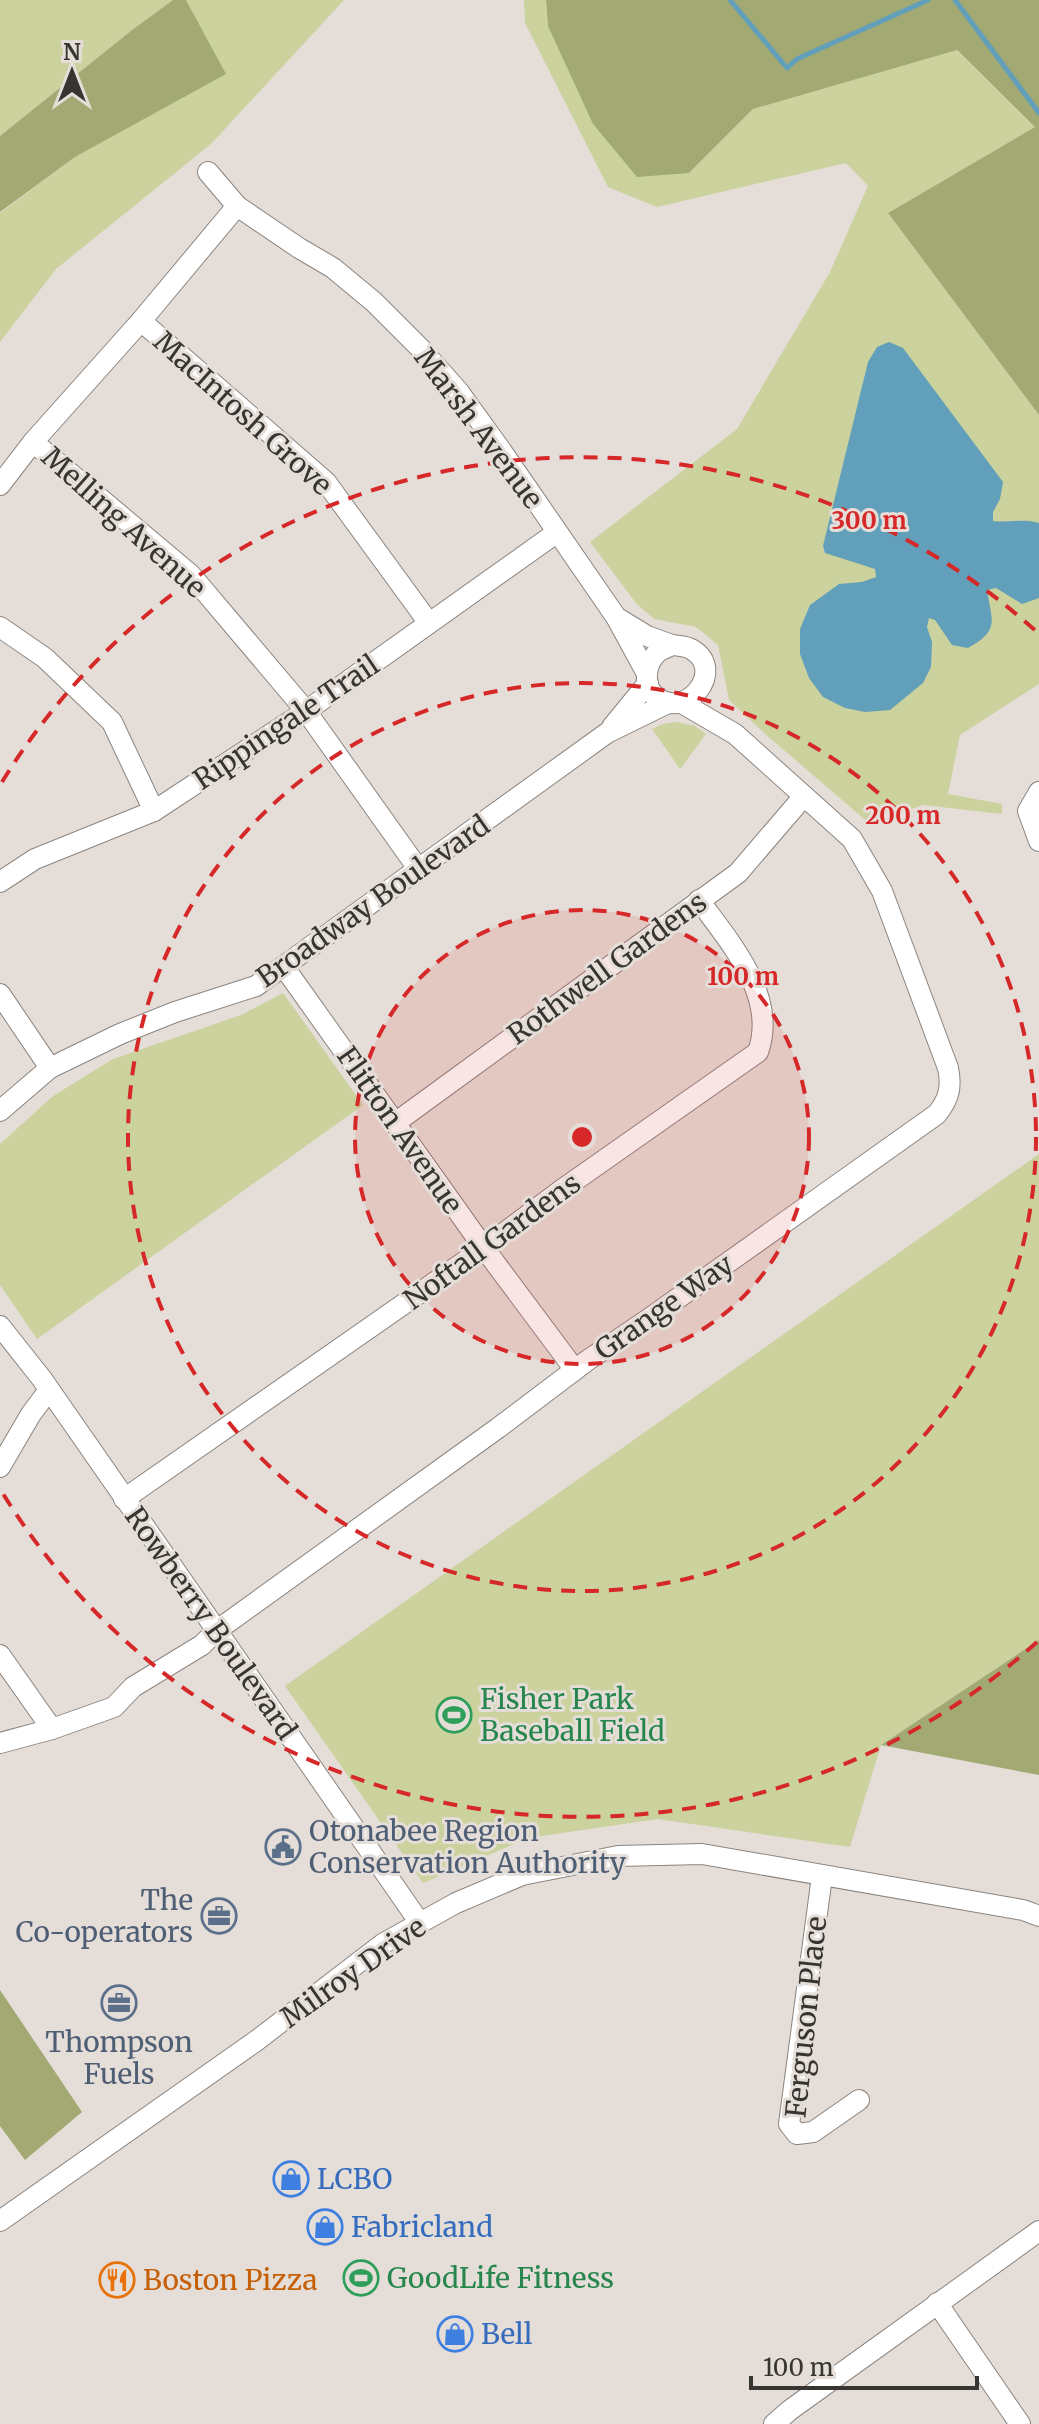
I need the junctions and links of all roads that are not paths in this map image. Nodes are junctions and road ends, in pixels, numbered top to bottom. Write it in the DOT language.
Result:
graph roads {
  1 [pos="208,172"];
  2 [pos="237,206"];
  3 [pos="141,321"];
  4 [pos="33,442"];
  5 [pos="0,485"];
  6 [pos="556,533"];
  7 [pos="616,617"];
  8 [pos="429,623"];
  9 [pos="0,627"];
  10 [pos="672,645"];
  11 [pos="647,678"];
  12 [pos="706,679"];
  13 [pos="674,703"];
  14 [pos="306,711"];
  15 [pos="725,729"];
  16 [pos="607,733"];
  17 [pos="1039,792"];
  18 [pos="804,796"];
  19 [pos="154,811"];
  20 [pos="1039,841"];
  21 [pos="419,870"];
  22 [pos="0,882"];
  23 [pos="699,900"];
  24 [pos="284,967"];
  25 [pos="0,994"];
  26 [pos="50,1068"];
  27 [pos="0,1111"];
  28 [pos="395,1123"];
  29 [pos="484,1248"];
  30 [pos="0,1326"];
  31 [pos="575,1370"];
  32 [pos="49,1390"];
  33 [pos="0,1467"];
  34 [pos="124,1499"];
  35 [pos="216,1631"];
  36 [pos="0,1655"];
  37 [pos="52,1729"];
  38 [pos="0,1743"];
  39 [pos="822,1876"];
  40 [pos="1039,1916"];
  41 [pos="420,1923"];
  42 [pos="859,2100"];
  43 [pos="0,2221"];
  44 [pos="1039,2231"];
  45 [pos="937,2303"];
  46 [pos="774,2424"];
  47 [pos="1020,2424"];
  1 -- 2 [label="street, Marsh Avenue"];
  2 -- 3 [label="street"];
  2 -- 6 [label="street, Marsh Avenue"];
  3 -- 4 [label="street"];
  3 -- 8 [label="street, MacIntosh Grove"];
  4 -- 5 [label="street"];
  4 -- 14 [label="street, Melling Avenue"];
  6 -- 7 [label="street, Marsh Avenue"];
  6 -- 8 [label="street, Rippingale Trail"];
  7 -- 10 [label="street, Marsh Avenue"];
  7 -- 11 [label="street, Marsh Avenue"];
  8 -- 14 [label="street, Rippingale Trail"];
  9 -- 19 [label="street"];
  10 -- 11 [label="street"];
  10 -- 12 [label="street"];
  11 -- 13 [label="street"];
  11 -- 16 [label="street, Broadway Boulevard"];
  12 -- 13 [label="street"];
  12 -- 15 [label="street, Grange Way"];
  13 -- 15 [label="street, Grange Way"];
  13 -- 16 [label="street, Broadway Boulevard"];
  14 -- 19 [label="street, Rippingale Trail"];
  14 -- 21 [label="street, Melling Avenue"];
  15 -- 18 [label="street, Grange Way"];
  16 -- 21 [label="street, Broadway Boulevard"];
  17 -- 20 [label="street"];
  18 -- 23 [label="street, Rothwell Gardens"];
  18 -- 31 [label="street, Grange Way"];
  19 -- 22 [label="street, Rippingale Trail"];
  21 -- 24 [label="street, Broadway Boulevard"];
  23 -- 28 [label="street, Rothwell Gardens"];
  23 -- 29 [label="street, Noftall Gardens"];
  24 -- 26 [label="street, Broadway Boulevard"];
  24 -- 28 [label="street, Flitton Avenue"];
  25 -- 26 [label="street"];
  26 -- 27 [label="street, Broadway Boulevard"];
  28 -- 29 [label="street, Flitton Avenue"];
  29 -- 31 [label="street, Flitton Avenue"];
  29 -- 34 [label="street, Noftall Gardens"];
  30 -- 32 [label="street, Rowberry Boulevard"];
  31 -- 35 [label="street, Grange Way"];
  32 -- 33 [label="street"];
  32 -- 34 [label="street, Rowberry Boulevard"];
  34 -- 35 [label="street, Rowberry Boulevard"];
  35 -- 37 [label="street, Grange Way"];
  35 -- 41 [label="street, Rowberry Boulevard"];
  36 -- 37 [label="street"];
  37 -- 38 [label="street, Grange Way"];
  39 -- 40 [label="street, Milroy Drive"];
  39 -- 41 [label="street, Milroy Drive"];
  39 -- 42 [label="street, Ferguson Place"];
  41 -- 43 [label="street, Milroy Drive"];
  44 -- 45 [label="street"];
  45 -- 46 [label="street"];
  45 -- 47 [label="street"];
}
